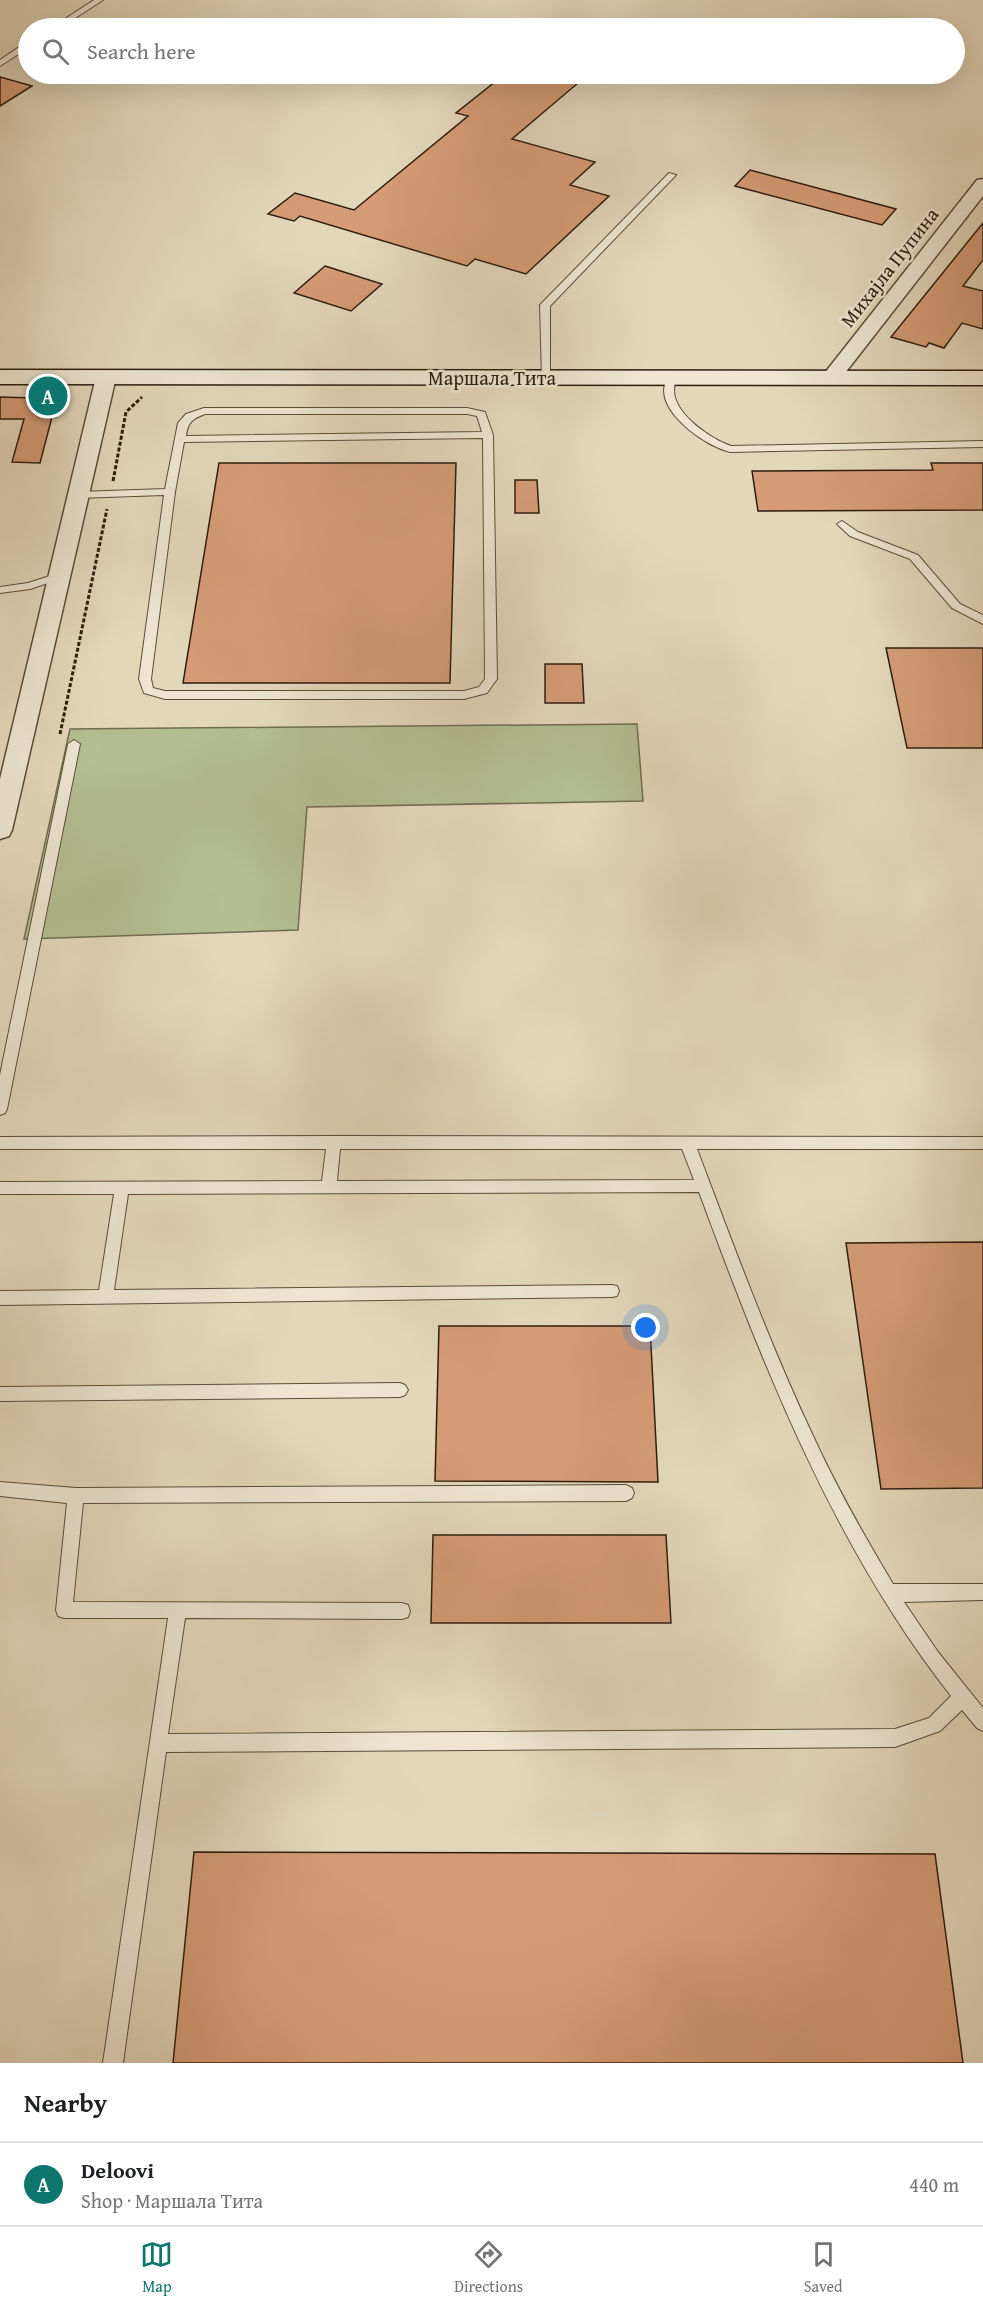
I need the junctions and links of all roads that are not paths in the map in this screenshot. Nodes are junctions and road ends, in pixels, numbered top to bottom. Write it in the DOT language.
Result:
graph roads {
  1 [pos="99,0"];
  2 [pos="71,18"];
  3 [pos="18,52"];
  4 [pos="0,64"];
  5 [pos="672,175"];
  6 [pos="983,184"];
  7 [pos="0,377"];
  8 [pos="106,377"];
  9 [pos="545,377"];
  10 [pos="671,377"];
  11 [pos="831,378"];
  12 [pos="983,378"];
  13 [pos="488,435"];
  14 [pos="179,439"];
  15 [pos="983,444"];
  16 [pos="170,492"];
  17 [pos="78,495"];
  18 [pos="842,524"];
  19 [pos="59,576"];
  20 [pos="0,590"];
  21 [pos="983,620"];
  22 [pos="74,744"];
  23 [pos="0,830"];
  24 [pos="0,1109"];
  25 [pos="687,1142"];
  26 [pos="0,1143"];
  27 [pos="334,1143"];
  28 [pos="983,1143"];
  29 [pos="704,1186"];
  30 [pos="329,1187"];
  31 [pos="0,1188"];
  32 [pos="122,1188"];
  33 [pos="612,1291"];
  34 [pos="106,1297"];
  35 [pos="0,1298"];
  36 [pos="400,1390"];
  37 [pos="0,1394"];
  38 [pos="0,1489"];
  39 [pos="627,1493"];
  40 [pos="76,1496"];
  41 [pos="983,1592"];
  42 [pos="891,1594"];
  43 [pos="402,1611"];
  44 [pos="177,1612"];
  45 [pos="962,1698"];
  46 [pos="983,1722"];
  47 [pos="157,1743"];
  48 [pos="113,2063"];
  1 -- 2 [label="lane"];
  3 -- 4 [label="lane"];
  5 -- 9 [label="lane"];
  6 -- 11 [label="street, Михајла Пупина"];
  7 -- 8 [label="main road, Маршала Тита"];
  8 -- 9 [label="main road, Маршала Тита"];
  8 -- 17 [label="street"];
  9 -- 10 [label="main road, Маршала Тита"];
  10 -- 11 [label="main road, Маршала Тита"];
  10 -- 15 [label="lane"];
  11 -- 12 [label="main road, Маршала Тита"];
  13 -- 14 [label="lane"];
  13 -- 14 [label="lane"];
  13 -- 16 [label="lane"];
  14 -- 16 [label="lane"];
  16 -- 17 [label="lane"];
  17 -- 19 [label="street"];
  18 -- 21 [label="lane"];
  19 -- 20 [label="lane"];
  19 -- 23 [label="street"];
  22 -- 24 [label="lane"];
  25 -- 27 [label="lane"];
  25 -- 28 [label="lane"];
  25 -- 29 [label="lane"];
  26 -- 27 [label="lane"];
  27 -- 30 [label="lane"];
  29 -- 30 [label="lane"];
  29 -- 42 [label="lane"];
  30 -- 32 [label="lane"];
  31 -- 32 [label="lane"];
  32 -- 34 [label="lane"];
  33 -- 34 [label="lane"];
  34 -- 35 [label="lane"];
  36 -- 37 [label="lane"];
  38 -- 40 [label="lane"];
  39 -- 40 [label="lane"];
  40 -- 44 [label="lane"];
  41 -- 42 [label="lane"];
  42 -- 45 [label="lane"];
  43 -- 44 [label="lane"];
  44 -- 47 [label="lane"];
  45 -- 46 [label="lane"];
  45 -- 47 [label="lane"];
  47 -- 48 [label="lane"];
}
